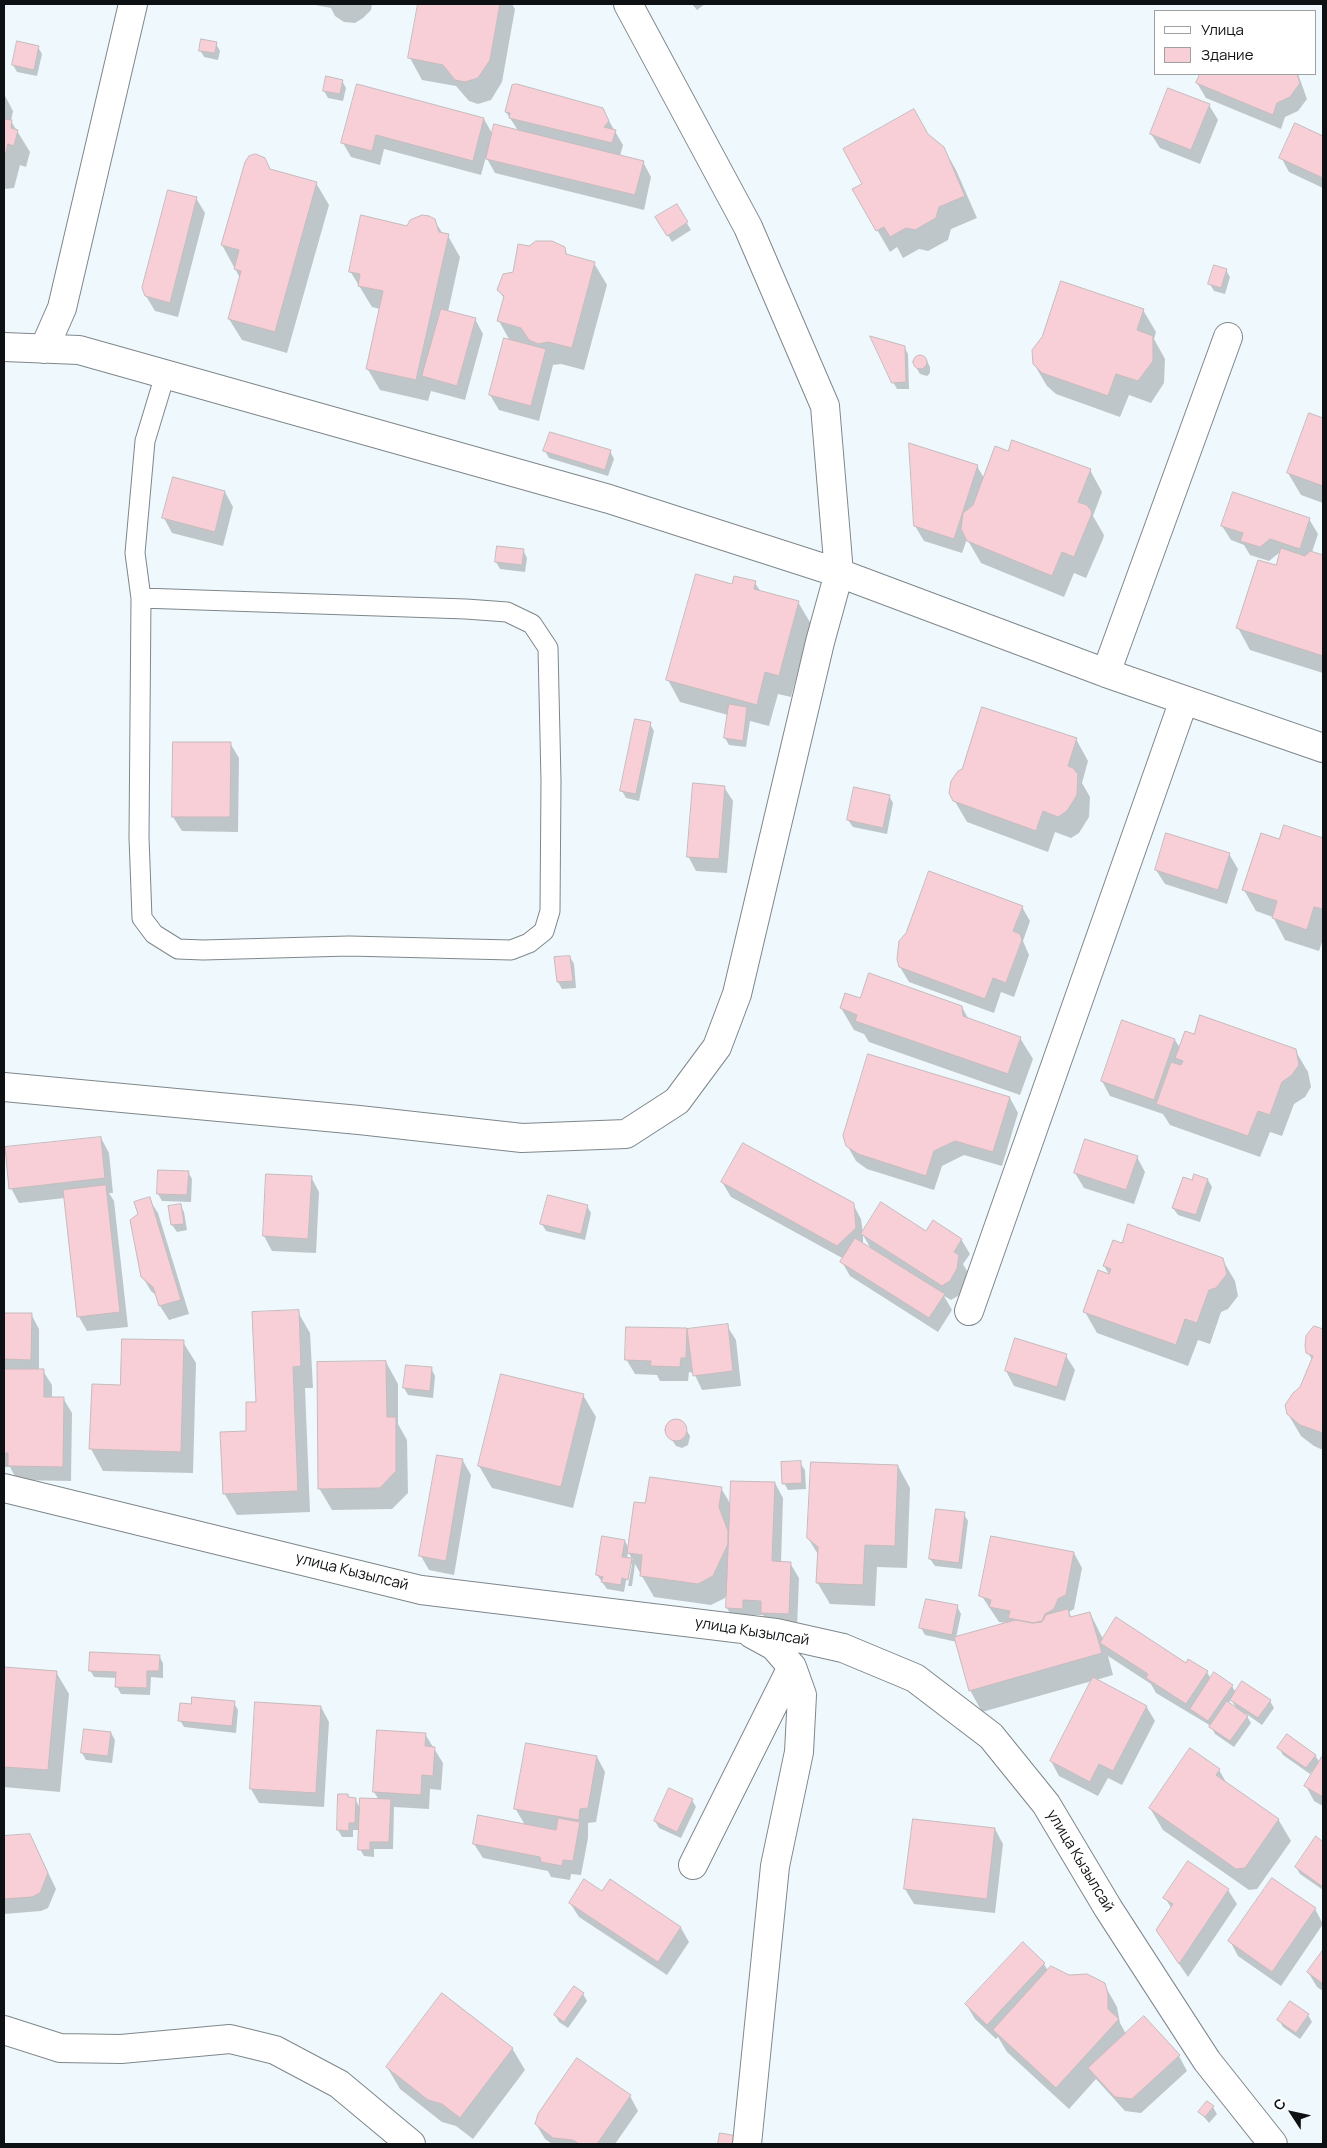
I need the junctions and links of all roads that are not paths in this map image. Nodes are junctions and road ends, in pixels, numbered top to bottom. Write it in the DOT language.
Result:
graph roads {
  1 [pos="133,4"];
  2 [pos="628,4"];
  3 [pos="1228,337"];
  4 [pos="4,347"];
  5 [pos="44,349"];
  6 [pos="165,375"];
  7 [pos="838,573"];
  8 [pos="141,598"];
  9 [pos="1106,673"];
  10 [pos="1184,700"];
  11 [pos="1323,748"];
  12 [pos="4,1087"];
  13 [pos="969,1311"];
  14 [pos="4,1488"];
  15 [pos="744,1629"];
  16 [pos="792,1667"];
  17 [pos="693,1865"];
  18 [pos="4,2030"];
  19 [pos="411,2144"];
  20 [pos="747,2144"];
  21 [pos="1273,2144"];
  1 -- 5 [label="street"];
  2 -- 7 [label="street"];
  3 -- 9 [label="street"];
  4 -- 5 [label="street"];
  5 -- 6 [label="street"];
  6 -- 7 [label="street"];
  6 -- 8 [label="lane"];
  7 -- 9 [label="street"];
  7 -- 12 [label="street"];
  8 -- 8 [label="lane"];
  9 -- 10 [label="street"];
  10 -- 11 [label="street"];
  10 -- 13 [label="street"];
  14 -- 15 [label="street, улица Кызылсай"];
  15 -- 16 [label="street"];
  15 -- 21 [label="street, улица Кызылсай"];
  16 -- 17 [label="street"];
  16 -- 20 [label="street"];
  18 -- 19 [label="street"];
}
